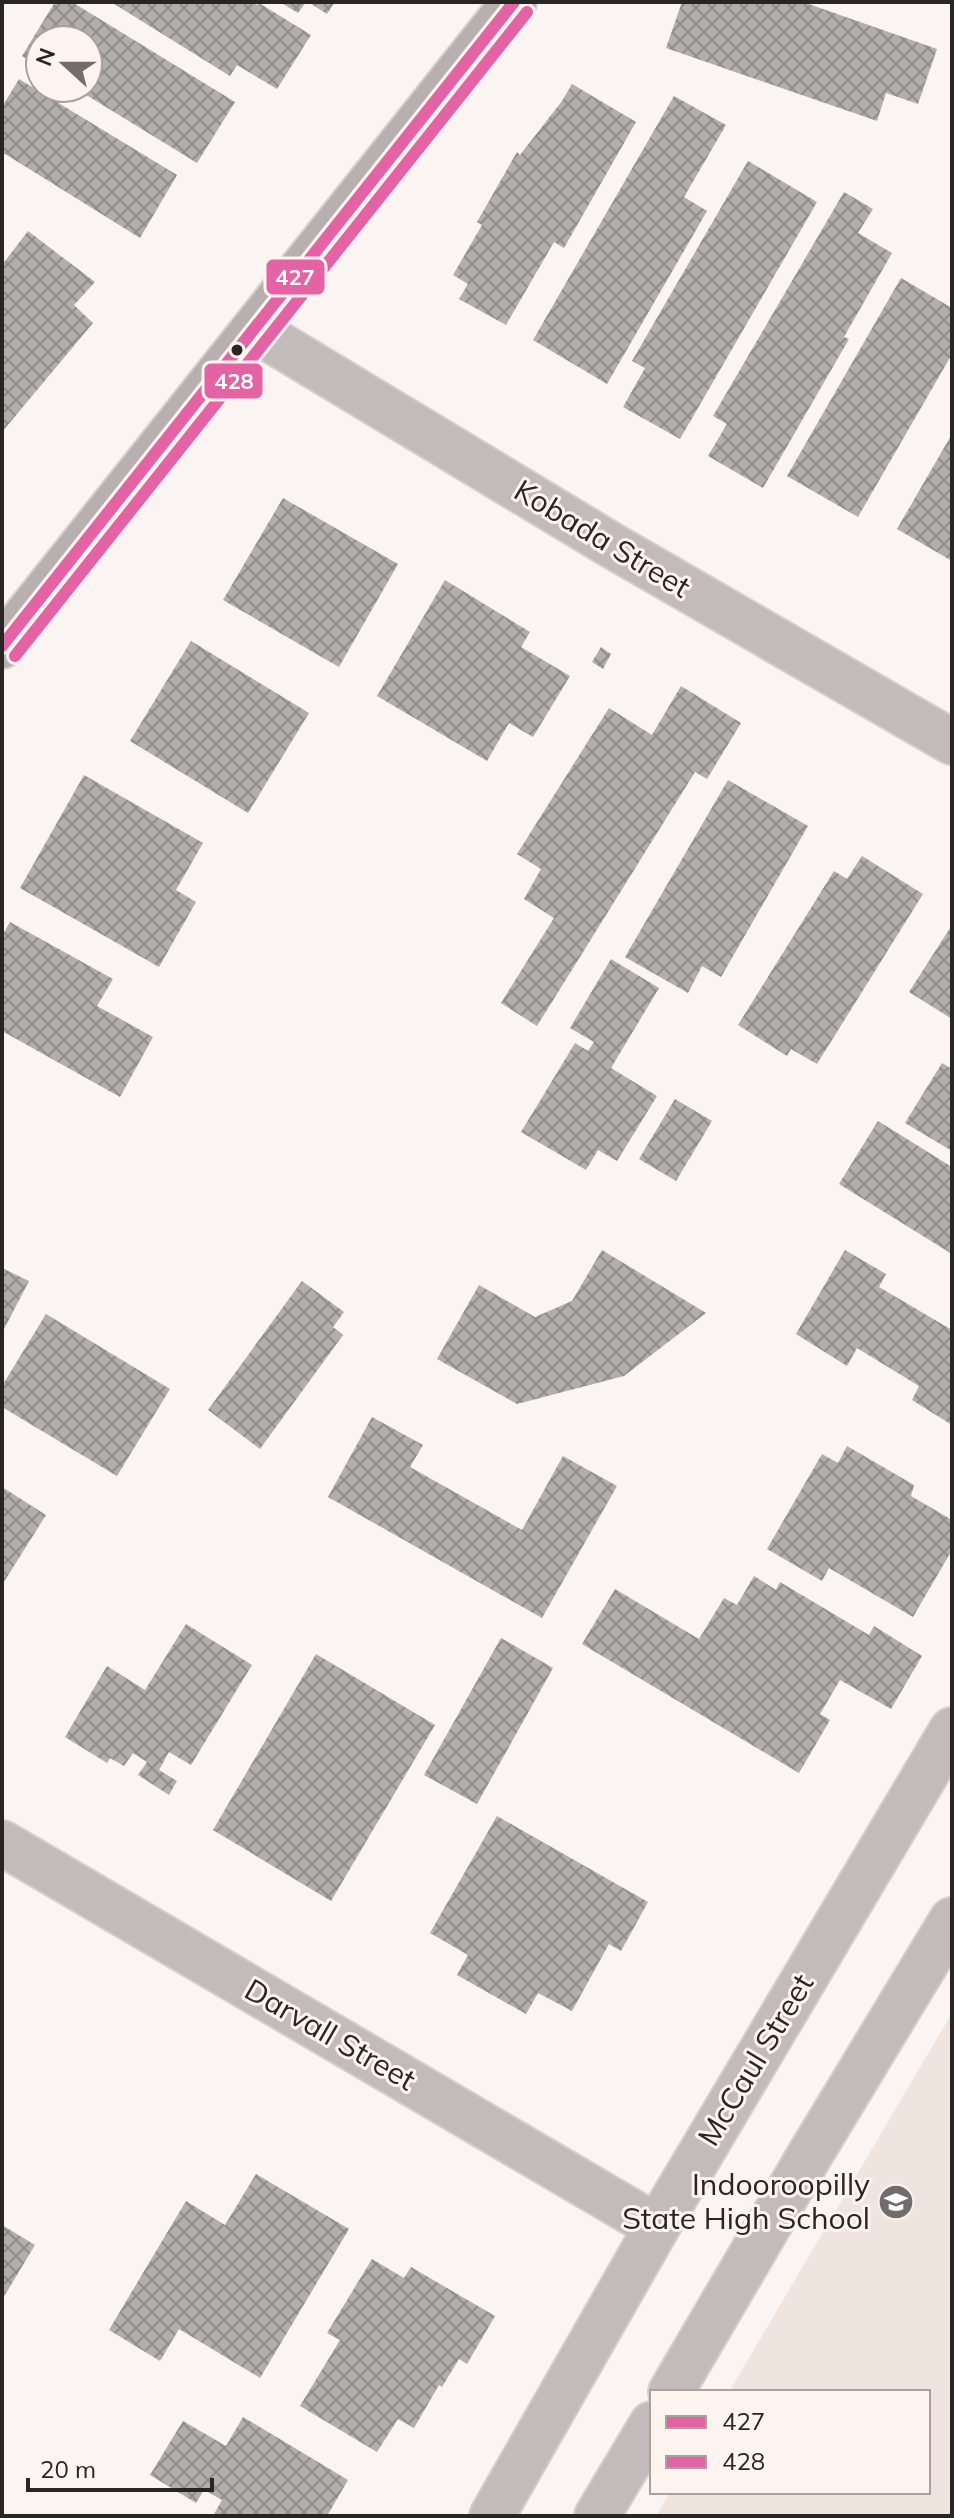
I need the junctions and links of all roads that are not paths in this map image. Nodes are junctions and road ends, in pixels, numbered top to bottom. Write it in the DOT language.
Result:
graph roads {
  1 [pos="514,2"];
  2 [pos="255,330"];
  3 [pos="2,646"];
  4 [pos="952,742"];
  5 [pos="952,1730"];
  6 [pos="2,1843"];
  7 [pos="952,1920"];
  8 [pos="657,2227"];
  9 [pos="672,2390"];
  10 [pos="650,2427"];
  11 [pos="492,2516"];
  12 [pos="597,2516"];
  1 -- 2 [label="main road"];
  2 -- 3 [label="main road"];
  2 -- 4 [label="street, Kobada Street"];
  5 -- 8 [label="street, McCaul Street"];
  6 -- 8 [label="street, Darvall Street"];
  7 -- 9 [label="street"];
  8 -- 11 [label="street, McCaul Street"];
  10 -- 12 [label="street"];
}
